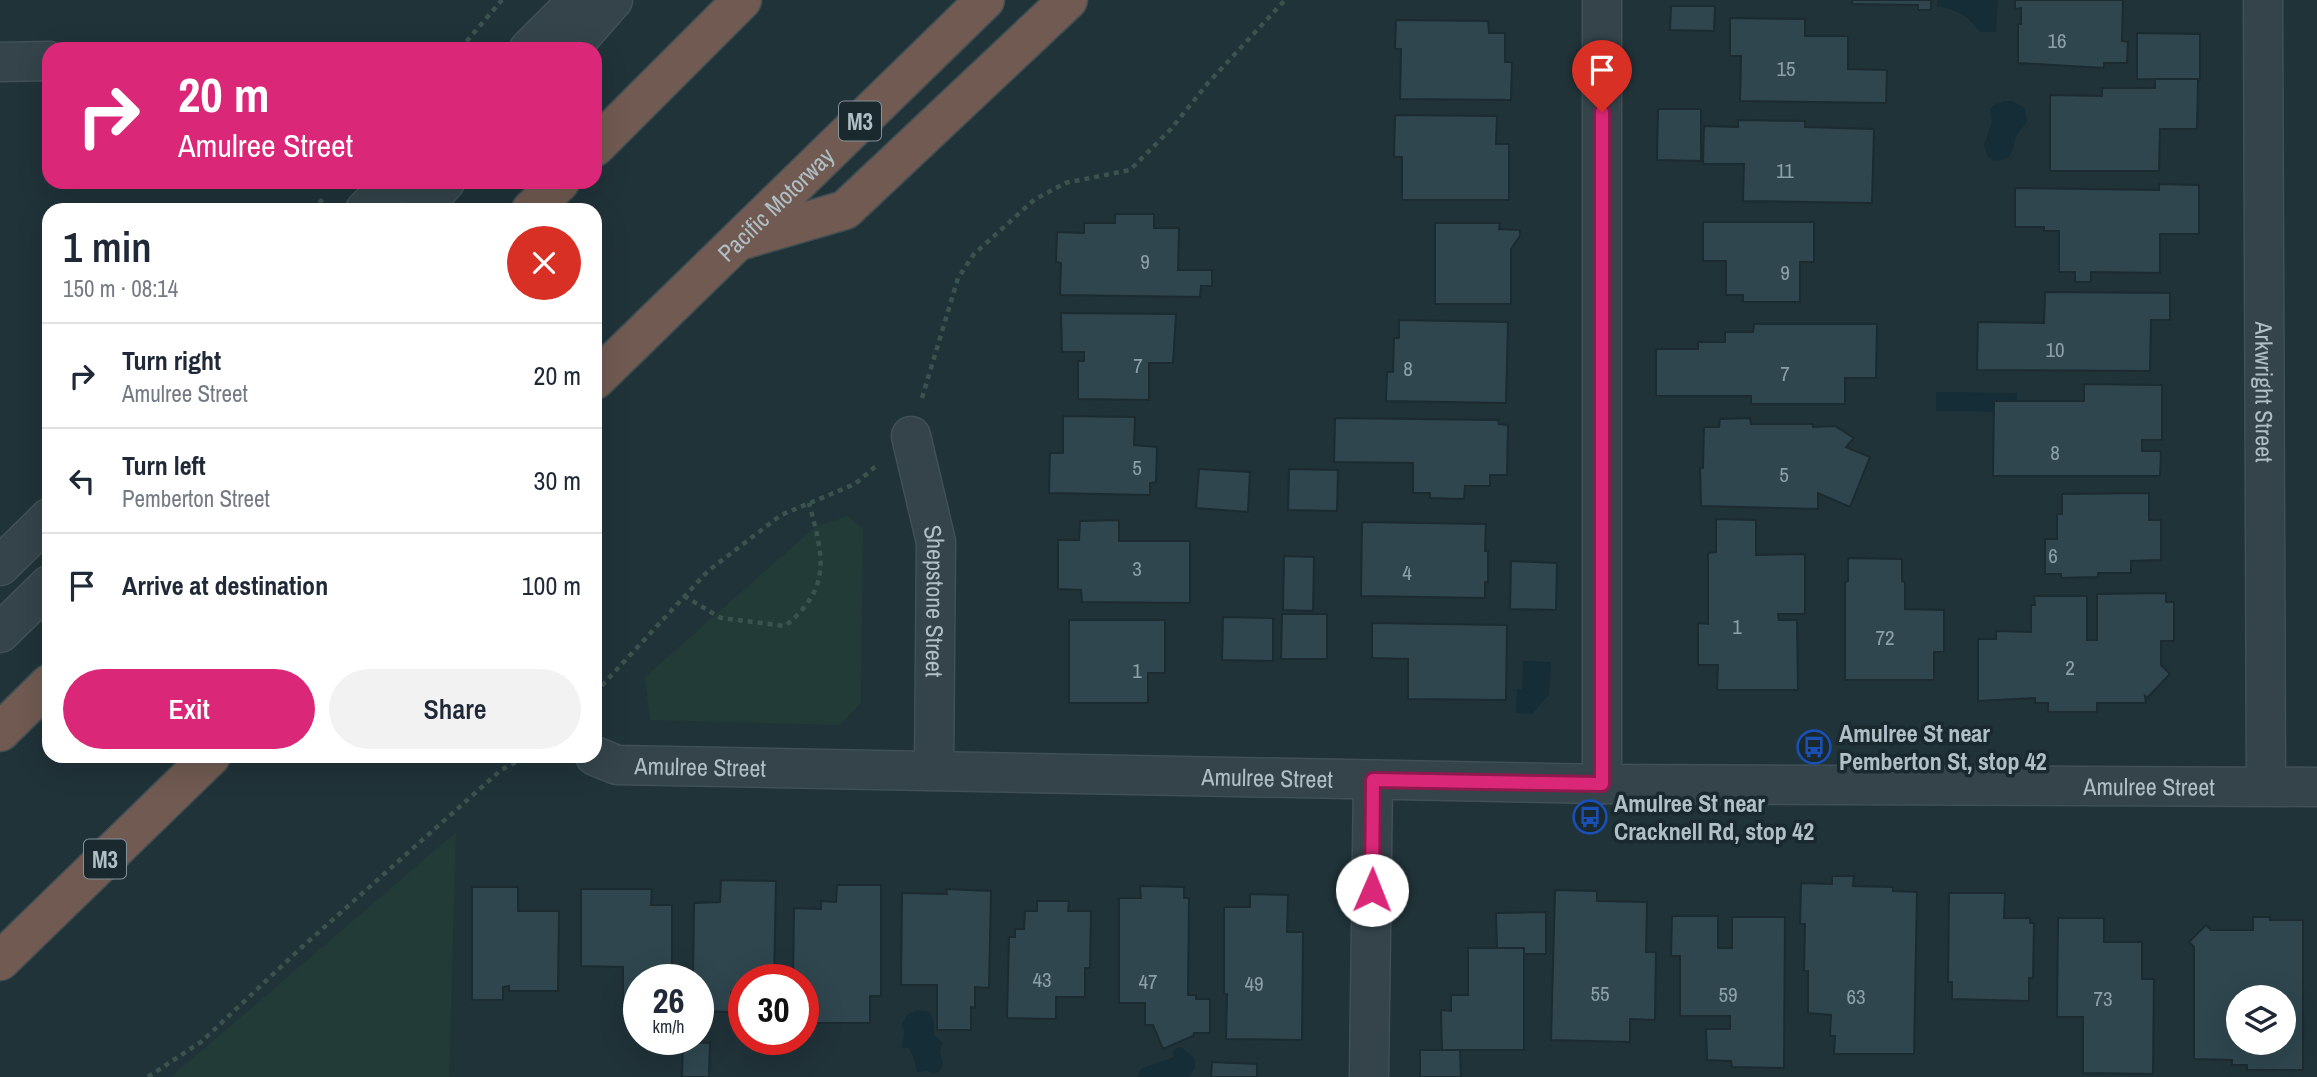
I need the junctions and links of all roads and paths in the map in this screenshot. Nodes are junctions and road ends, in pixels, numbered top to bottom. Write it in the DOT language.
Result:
graph roads {
  1 [pos="502,0"];
  2 [pos="578,0"];
  3 [pos="613,0"];
  4 [pos="742,0"];
  5 [pos="985,0"];
  6 [pos="1068,0"];
  7 [pos="1285,0"];
  8 [pos="1602,0"];
  9 [pos="2263,0"];
  10 [pos="466,42"];
  11 [pos="536,42"];
  12 [pos="576,42"];
  13 [pos="42,61"];
  14 [pos="0,62"];
  15 [pos="602,140"];
  16 [pos="387,189"];
  17 [pos="438,189"];
  18 [pos="553,189"];
  19 [pos="372,203"];
  20 [pos="426,203"];
  21 [pos="538,203"];
  22 [pos="736,242"];
  23 [pos="602,373"];
  24 [pos="911,436"];
  25 [pos="809,503"];
  26 [pos="42,525"];
  27 [pos="0,566"];
  28 [pos="42,592"];
  29 [pos="684,596"];
  30 [pos="0,633"];
  31 [pos="602,686"];
  32 [pos="42,691"];
  33 [pos="0,732"];
  34 [pos="602,759"];
  35 [pos="204,763"];
  36 [pos="514,763"];
  37 [pos="934,770"];
  38 [pos="1373,780"];
  39 [pos="1602,784"];
  40 [pos="2266,786"];
  41 [pos="2317,787"];
  42 [pos="0,961"];
  43 [pos="148,1077"];
  44 [pos="1369,1077"];
  1 -- 10 [label="path"];
  2 -- 11 [label="street"];
  3 -- 12 [label="street"];
  4 -- 15 [label="highway"];
  5 -- 22 [label="highway, Pacific Motorway / M3"];
  6 -- 22 [label="highway"];
  7 -- 24 [label="path"];
  8 -- 39 [label="street"];
  9 -- 40 [label="street, Arkwright Street"];
  13 -- 14 [label="street"];
  16 -- 19 [label="street"];
  17 -- 20 [label="street"];
  18 -- 21 [label="highway"];
  22 -- 23 [label="highway, Pacific Motorway / M3"];
  24 -- 25 [label="path"];
  24 -- 37 [label="street, Shepstone Street"];
  25 -- 29 [label="path"];
  25 -- 29 [label="path"];
  26 -- 27 [label="street"];
  28 -- 30 [label="street"];
  29 -- 31 [label="path"];
  32 -- 33 [label="highway"];
  34 -- 37 [label="street, Amulree Street"];
  35 -- 42 [label="highway, M3"];
  36 -- 43 [label="path"];
  37 -- 38 [label="street, Amulree Street"];
  38 -- 39 [label="street, Amulree Street"];
  38 -- 44 [label="street"];
  39 -- 40 [label="street, Amulree Street"];
  40 -- 41 [label="street, Amulree Street"];
}
